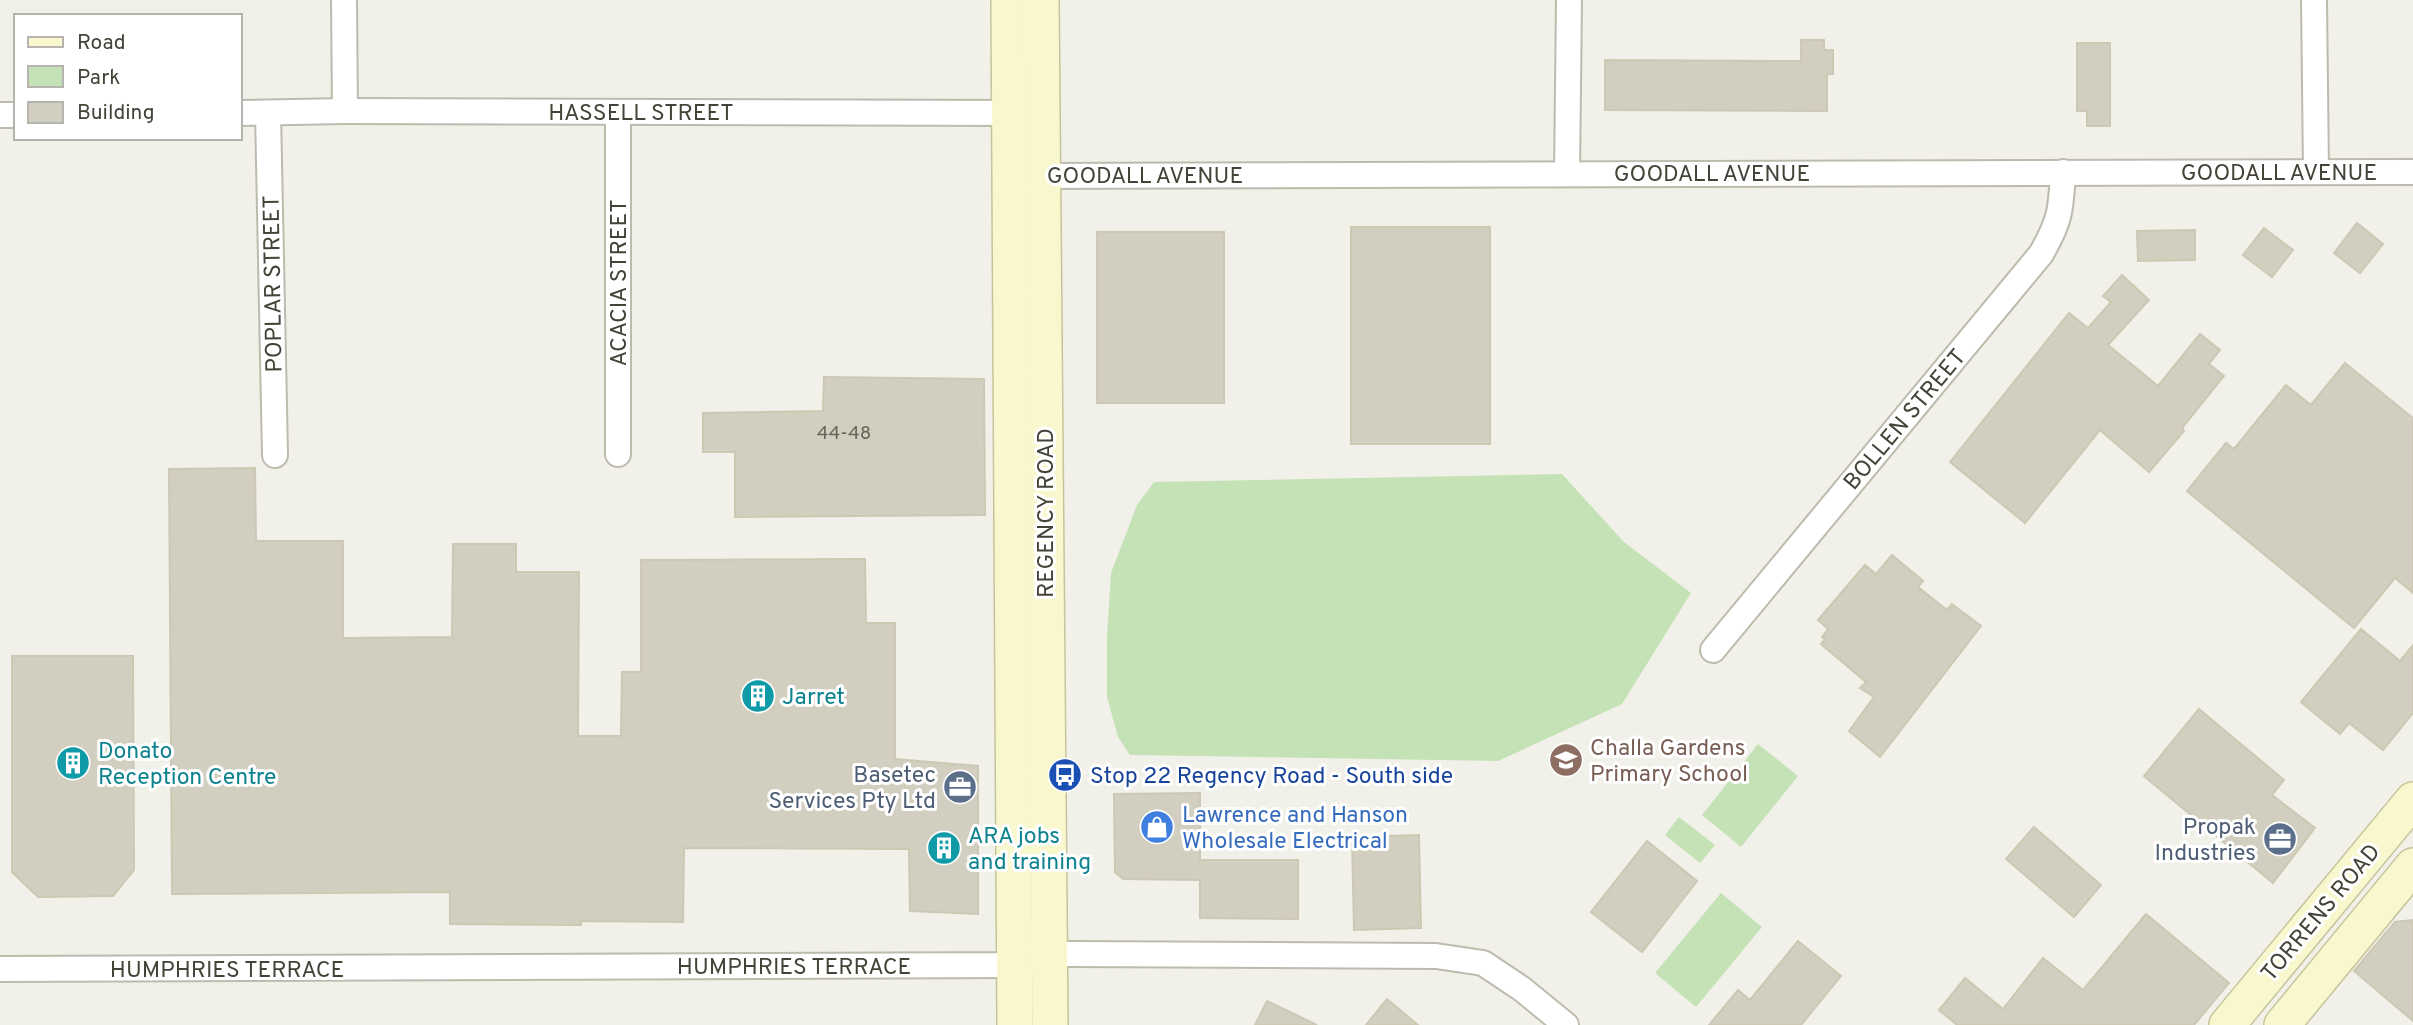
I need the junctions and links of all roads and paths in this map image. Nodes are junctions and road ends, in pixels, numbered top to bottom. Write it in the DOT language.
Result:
graph roads {
  1 [pos="344,0"];
  2 [pos="1009,0"];
  3 [pos="1041,0"];
  4 [pos="1569,0"];
  5 [pos="2314,0"];
  6 [pos="345,111"];
  7 [pos="618,112"];
  8 [pos="242,113"];
  9 [pos="268,113"];
  10 [pos="1026,113"];
  11 [pos="2316,172"];
  12 [pos="2413,172"];
  13 [pos="2063,173"];
  14 [pos="1567,174"];
  15 [pos="1027,176"];
  16 [pos="618,454"];
  17 [pos="275,455"];
  18 [pos="1713,650"];
  19 [pos="2413,800"];
  20 [pos="2378,842"];
  21 [pos="2412,869"];
  22 [pos="1050,954"];
  23 [pos="1015,965"];
  24 [pos="0,970"];
  25 [pos="1015,1025"];
  26 [pos="1050,1025"];
  27 [pos="1566,1025"];
  28 [pos="2227,1025"];
  29 [pos="2281,1025"];
  1 -- 6 [label="street"];
  2 -- 10 [label="main road, REGENCY ROAD"];
  3 -- 10 [label="main road, REGENCY ROAD"];
  4 -- 14 [label="street"];
  5 -- 11 [label="street"];
  6 -- 7 [label="street, HASSELL STREET"];
  6 -- 9 [label="street, HASSELL STREET"];
  7 -- 10 [label="street, HASSELL STREET"];
  7 -- 16 [label="street, ACACIA STREET"];
  8 -- 9 [label="street, HASSELL STREET"];
  9 -- 17 [label="street, POPLAR STREET"];
  10 -- 15 [label="main road, REGENCY ROAD"];
  11 -- 12 [label="street, GOODALL AVENUE"];
  11 -- 13 [label="street, GOODALL AVENUE"];
  13 -- 14 [label="street, GOODALL AVENUE"];
  13 -- 18 [label="street, BOLLEN STREET"];
  14 -- 15 [label="street, GOODALL AVENUE"];
  15 -- 22 [label="main road, REGENCY ROAD"];
  15 -- 23 [label="main road, REGENCY ROAD"];
  19 -- 20 [label="main road, TORRENS ROAD"];
  20 -- 21 [label="street"];
  20 -- 28 [label="main road, TORRENS ROAD"];
  21 -- 29 [label="main road, TORRENS ROAD"];
  22 -- 23 [label="street, HUMPHRIES TERRACE"];
  22 -- 26 [label="main road, REGENCY ROAD"];
  22 -- 27 [label="street, HUMPHRIES TERRACE"];
  23 -- 24 [label="street, HUMPHRIES TERRACE"];
  23 -- 25 [label="main road, REGENCY ROAD"];
}
